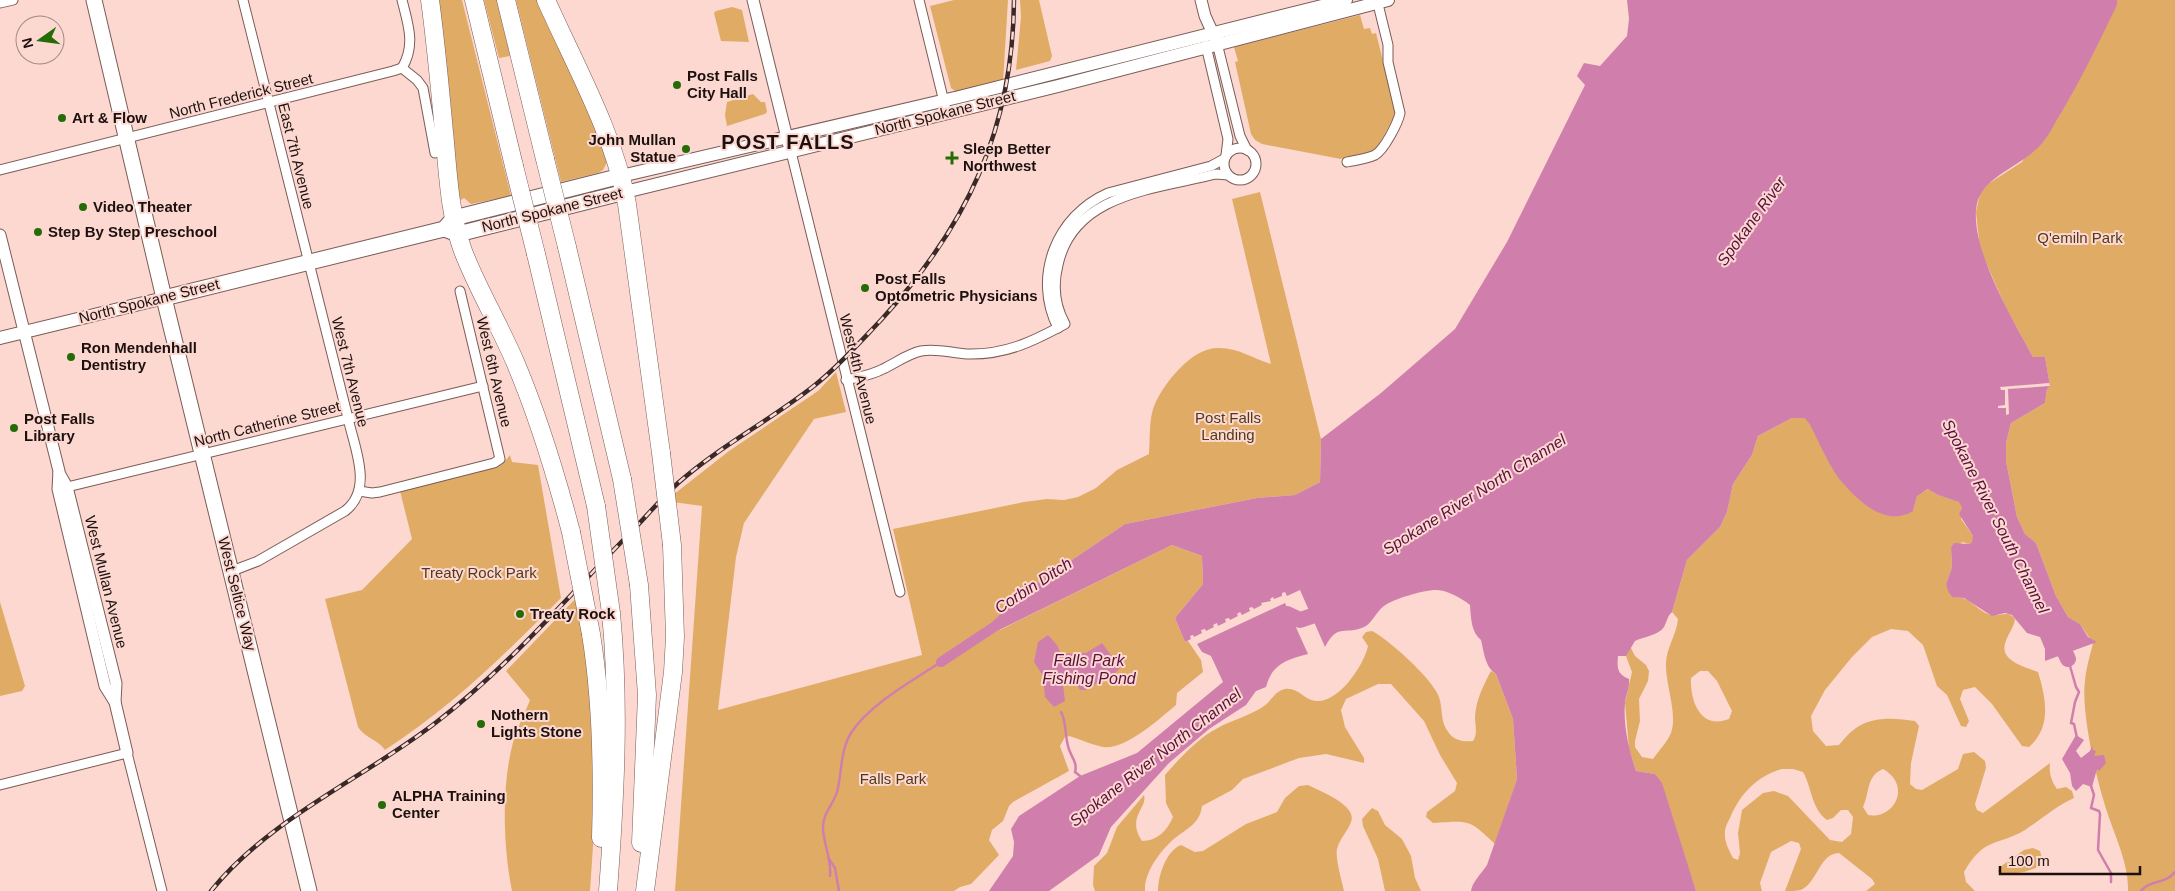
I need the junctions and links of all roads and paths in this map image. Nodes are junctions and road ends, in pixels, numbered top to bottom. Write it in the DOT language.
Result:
graph roads {
  1 [pos="13,0"];
  2 [pos="94,0"];
  3 [pos="243,0"];
  4 [pos="402,0"];
  5 [pos="430,0"];
  6 [pos="474,0"];
  7 [pos="506,0"];
  8 [pos="546,0"];
  9 [pos="753,0"];
  10 [pos="919,0"];
  11 [pos="1201,0"];
  12 [pos="1346,0"];
  13 [pos="1381,1"];
  14 [pos="0,3"];
  15 [pos="1210,40"];
  16 [pos="402,68"];
  17 [pos="268,104"];
  18 [pos="945,107"];
  19 [pos="787,136"];
  20 [pos="126,140"];
  21 [pos="1248,150"];
  22 [pos="791,152"];
  23 [pos="435,153"];
  24 [pos="1225,157"];
  25 [pos="1347,162"];
  26 [pos="0,170"];
  27 [pos="1228,175"];
  28 [pos="623,184"];
  29 [pos="452,227"];
  30 [pos="0,235"];
  31 [pos="308,261"];
  32 [pos="460,291"];
  33 [pos="164,298"];
  34 [pos="1061,326"];
  35 [pos="25,332"];
  36 [pos="0,338"];
  37 [pos="846,380"];
  38 [pos="483,386"];
  39 [pos="348,418"];
  40 [pos="203,453"];
  41 [pos="63,488"];
  42 [pos="359,491"];
  43 [pos="232,572"];
  44 [pos="900,592"];
  45 [pos="127,753"];
  46 [pos="0,784"];
  47 [pos="162,891"];
  48 [pos="309,891"];
  49 [pos="598,891"];
  50 [pos="608,891"];
  51 [pos="637,891"];
  52 [pos="646,891"];
  1 -- 14 [label="street"];
  2 -- 20 [label="main road, West Seltice Way"];
  3 -- 17 [label="street, East 7th Avenue"];
  4 -- 16 [label="street"];
  5 -- 29 [label="highway"];
  6 -- 50 [label="highway, bridge"];
  7 -- 51 [label="highway, bridge"];
  8 -- 28 [label="highway"];
  9 -- 19 [label="street"];
  10 -- 18 [label="street"];
  11 -- 15 [label="street"];
  12 -- 15 [label="main road, North Spokane Street"];
  13 -- 15 [label="main road, North Spokane Street"];
  13 -- 25 [label="street"];
  15 -- 18 [label="main road, North Spokane Street"];
  15 -- 21 [label="street"];
  15 -- 24 [label="street"];
  16 -- 17 [label="street, North Frederick Street"];
  16 -- 23 [label="street"];
  17 -- 20 [label="street, North Frederick Street"];
  17 -- 31 [label="street, East 7th Avenue"];
  18 -- 19 [label="main road, North Spokane Street"];
  18 -- 22 [label="main road, North Spokane Street"];
  19 -- 22 [label="street"];
  19 -- 28 [label="main road, North Spokane Street"];
  20 -- 26 [label="street, North Frederick Street"];
  20 -- 33 [label="main road, West Seltice Way"];
  21 -- 24 [label="street"];
  21 -- 27 [label="street"];
  22 -- 28 [label="main road, North Spokane Street"];
  22 -- 37 [label="street, West 4th Avenue"];
  24 -- 27 [label="street"];
  24 -- 34 [label="street"];
  27 -- 34 [label="street"];
  28 -- 29 [label="main road, North Spokane Street"];
  28 -- 52 [label="highway, bridge"];
  29 -- 31 [label="main road, North Spokane Street"];
  29 -- 49 [label="highway, bridge"];
  30 -- 35 [label="street, West Mullan Avenue"];
  31 -- 33 [label="main road, North Spokane Street"];
  31 -- 39 [label="street, West 7th Avenue"];
  32 -- 38 [label="street, West 6th Avenue"];
  33 -- 35 [label="main road, North Spokane Street"];
  33 -- 40 [label="main road, West Seltice Way"];
  34 -- 37 [label="street"];
  35 -- 36 [label="main road, North Spokane Street"];
  35 -- 41 [label="street, West Mullan Avenue"];
  37 -- 44 [label="street, West 4th Avenue"];
  38 -- 39 [label="street, North Catherine Street"];
  38 -- 42 [label="street, West 6th Avenue"];
  39 -- 40 [label="street, North Catherine Street"];
  39 -- 42 [label="street, West 7th Avenue"];
  40 -- 41 [label="street, North Catherine Street"];
  40 -- 43 [label="main road, West Seltice Way"];
  41 -- 45 [label="street, West Mullan Avenue"];
  42 -- 43 [label="street"];
  43 -- 48 [label="main road, West Seltice Way"];
  45 -- 46 [label="street"];
  45 -- 47 [label="street, West Mullan Avenue"];
}
